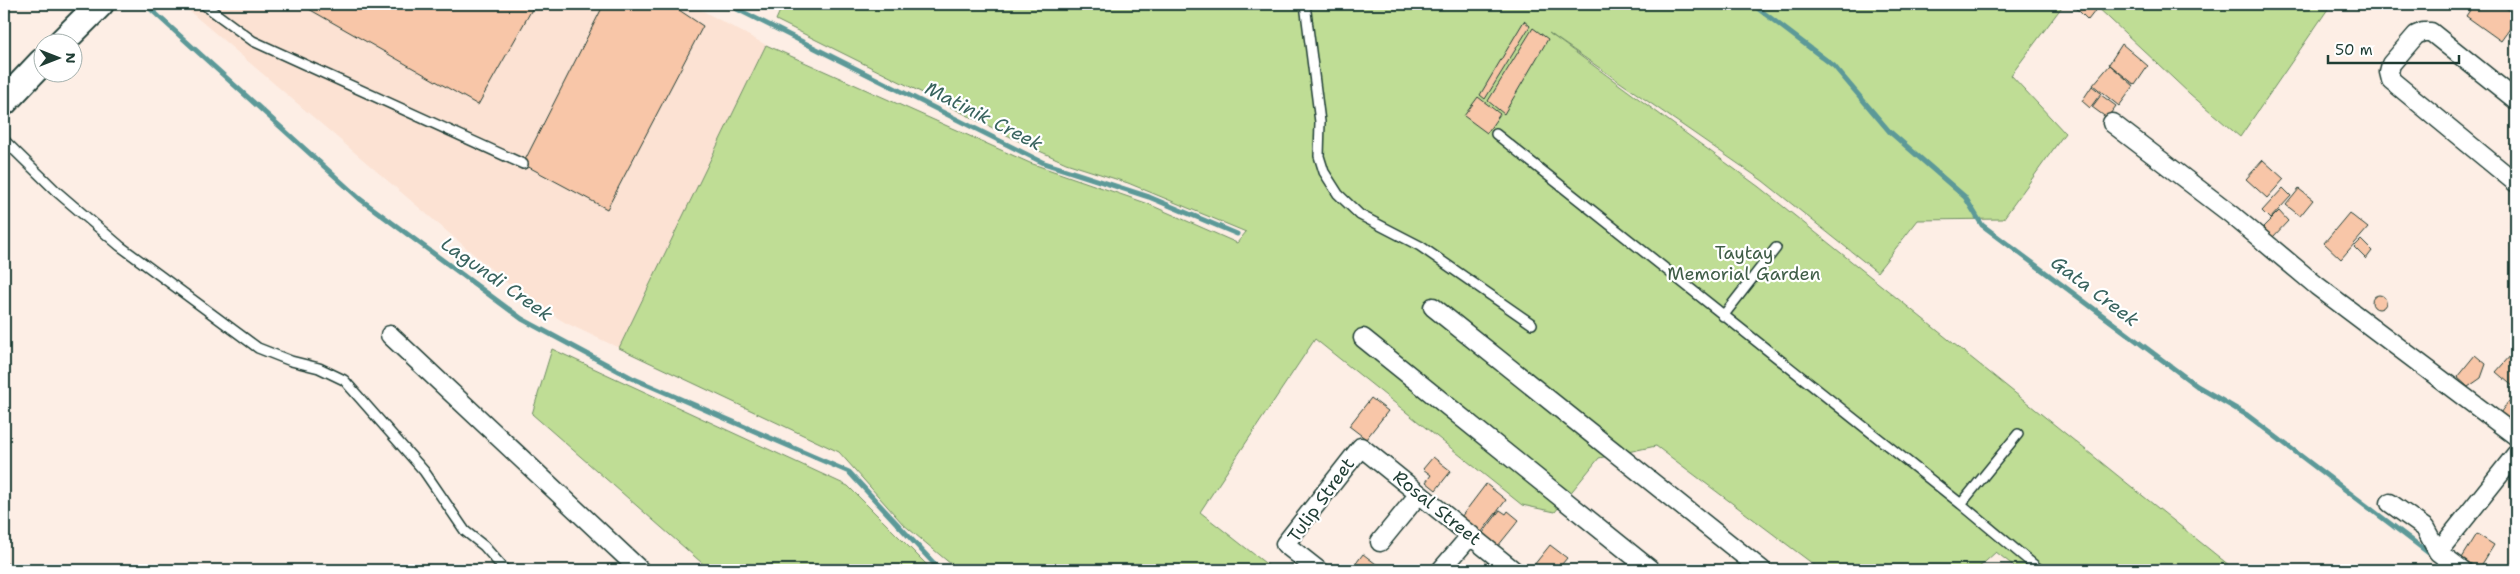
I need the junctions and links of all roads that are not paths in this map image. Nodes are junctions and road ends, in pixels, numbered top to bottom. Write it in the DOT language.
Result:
graph roads {
  1 [pos="100,4"];
  2 [pos="203,4"];
  3 [pos="1305,4"];
  4 [pos="72,32"];
  5 [pos="32,73"];
  6 [pos="2516,100"];
  7 [pos="4,102"];
  8 [pos="2112,124"];
  9 [pos="1496,134"];
  10 [pos="4,140"];
  11 [pos="522,164"];
  12 [pos="2516,183"];
  13 [pos="1776,248"];
  14 [pos="1433,307"];
  15 [pos="1723,316"];
  16 [pos="1532,324"];
  17 [pos="390,335"];
  18 [pos="1363,338"];
  19 [pos="2018,434"];
  20 [pos="2516,436"];
  21 [pos="1361,447"];
  22 [pos="2516,454"];
  23 [pos="1419,494"];
  24 [pos="2390,503"];
  25 [pos="1960,504"];
  26 [pos="1471,535"];
  27 [pos="1380,542"];
  28 [pos="2438,552"];
  29 [pos="4,568"];
  30 [pos="8,570"];
  31 [pos="505,570"];
  32 [pos="640,570"];
  33 [pos="1318,570"];
  34 [pos="1441,570"];
  35 [pos="1513,570"];
  36 [pos="1652,570"];
  37 [pos="1762,570"];
  38 [pos="2040,570"];
  39 [pos="2462,570"];
  1 -- 4 [label="main road"];
  2 -- 11 [label="lane"];
  3 -- 16 [label="lane"];
  5 -- 7 [label="main road"];
  6 -- 12 [label="street"];
  8 -- 20 [label="street"];
  9 -- 15 [label="lane"];
  10 -- 31 [label="lane"];
  13 -- 15 [label="lane"];
  14 -- 37 [label="street"];
  15 -- 25 [label="lane"];
  17 -- 32 [label="street"];
  18 -- 36 [label="street"];
  19 -- 25 [label="lane"];
  21 -- 23 [label="street, Rosal Street"];
  21 -- 33 [label="street, Tulip Street"];
  22 -- 28 [label="street"];
  23 -- 26 [label="street, Rosal Street"];
  23 -- 27 [label="street"];
  24 -- 28 [label="street"];
  25 -- 38 [label="lane"];
  26 -- 34 [label="street"];
  26 -- 35 [label="street, Rosal Street"];
  28 -- 39 [label="street"];
  29 -- 30 [label="lane"];
}
